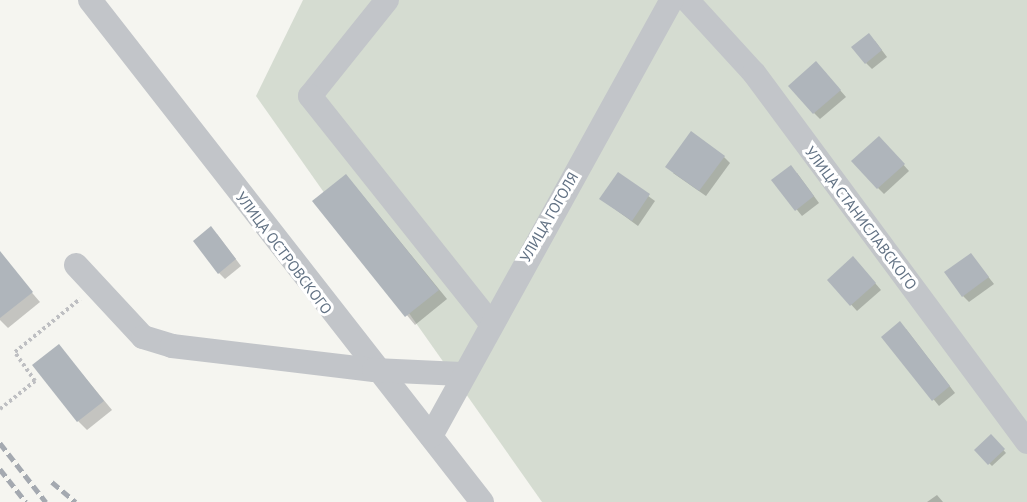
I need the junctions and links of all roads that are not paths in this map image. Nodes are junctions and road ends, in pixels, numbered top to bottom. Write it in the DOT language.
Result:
graph roads {
  1 [pos="90,0"];
  2 [pos="387,0"];
  3 [pos="672,0"];
  4 [pos="687,0"];
  5 [pos="76,265"];
  6 [pos="489,321"];
  7 [pos="374,370"];
  8 [pos="461,374"];
  9 [pos="431,436"];
  10 [pos="1027,441"];
  11 [pos="482,502"];
  1 -- 7 [label="street, УЛИЦА ОСТРОВСКОГО"];
  2 -- 6 [label="street"];
  3 -- 6 [label="street, УЛИЦА ГОГОЛЯ"];
  4 -- 10 [label="street, УЛИЦА СТАНИСЛАВСКОГО"];
  5 -- 7 [label="street"];
  6 -- 8 [label="street, УЛИЦА ГОГОЛЯ"];
  7 -- 8 [label="street"];
  7 -- 9 [label="street, УЛИЦА ОСТРОВСКОГО"];
  8 -- 9 [label="street, УЛИЦА ГОГОЛЯ"];
  9 -- 11 [label="street, УЛИЦА ОСТРОВСКОГО"];
}
